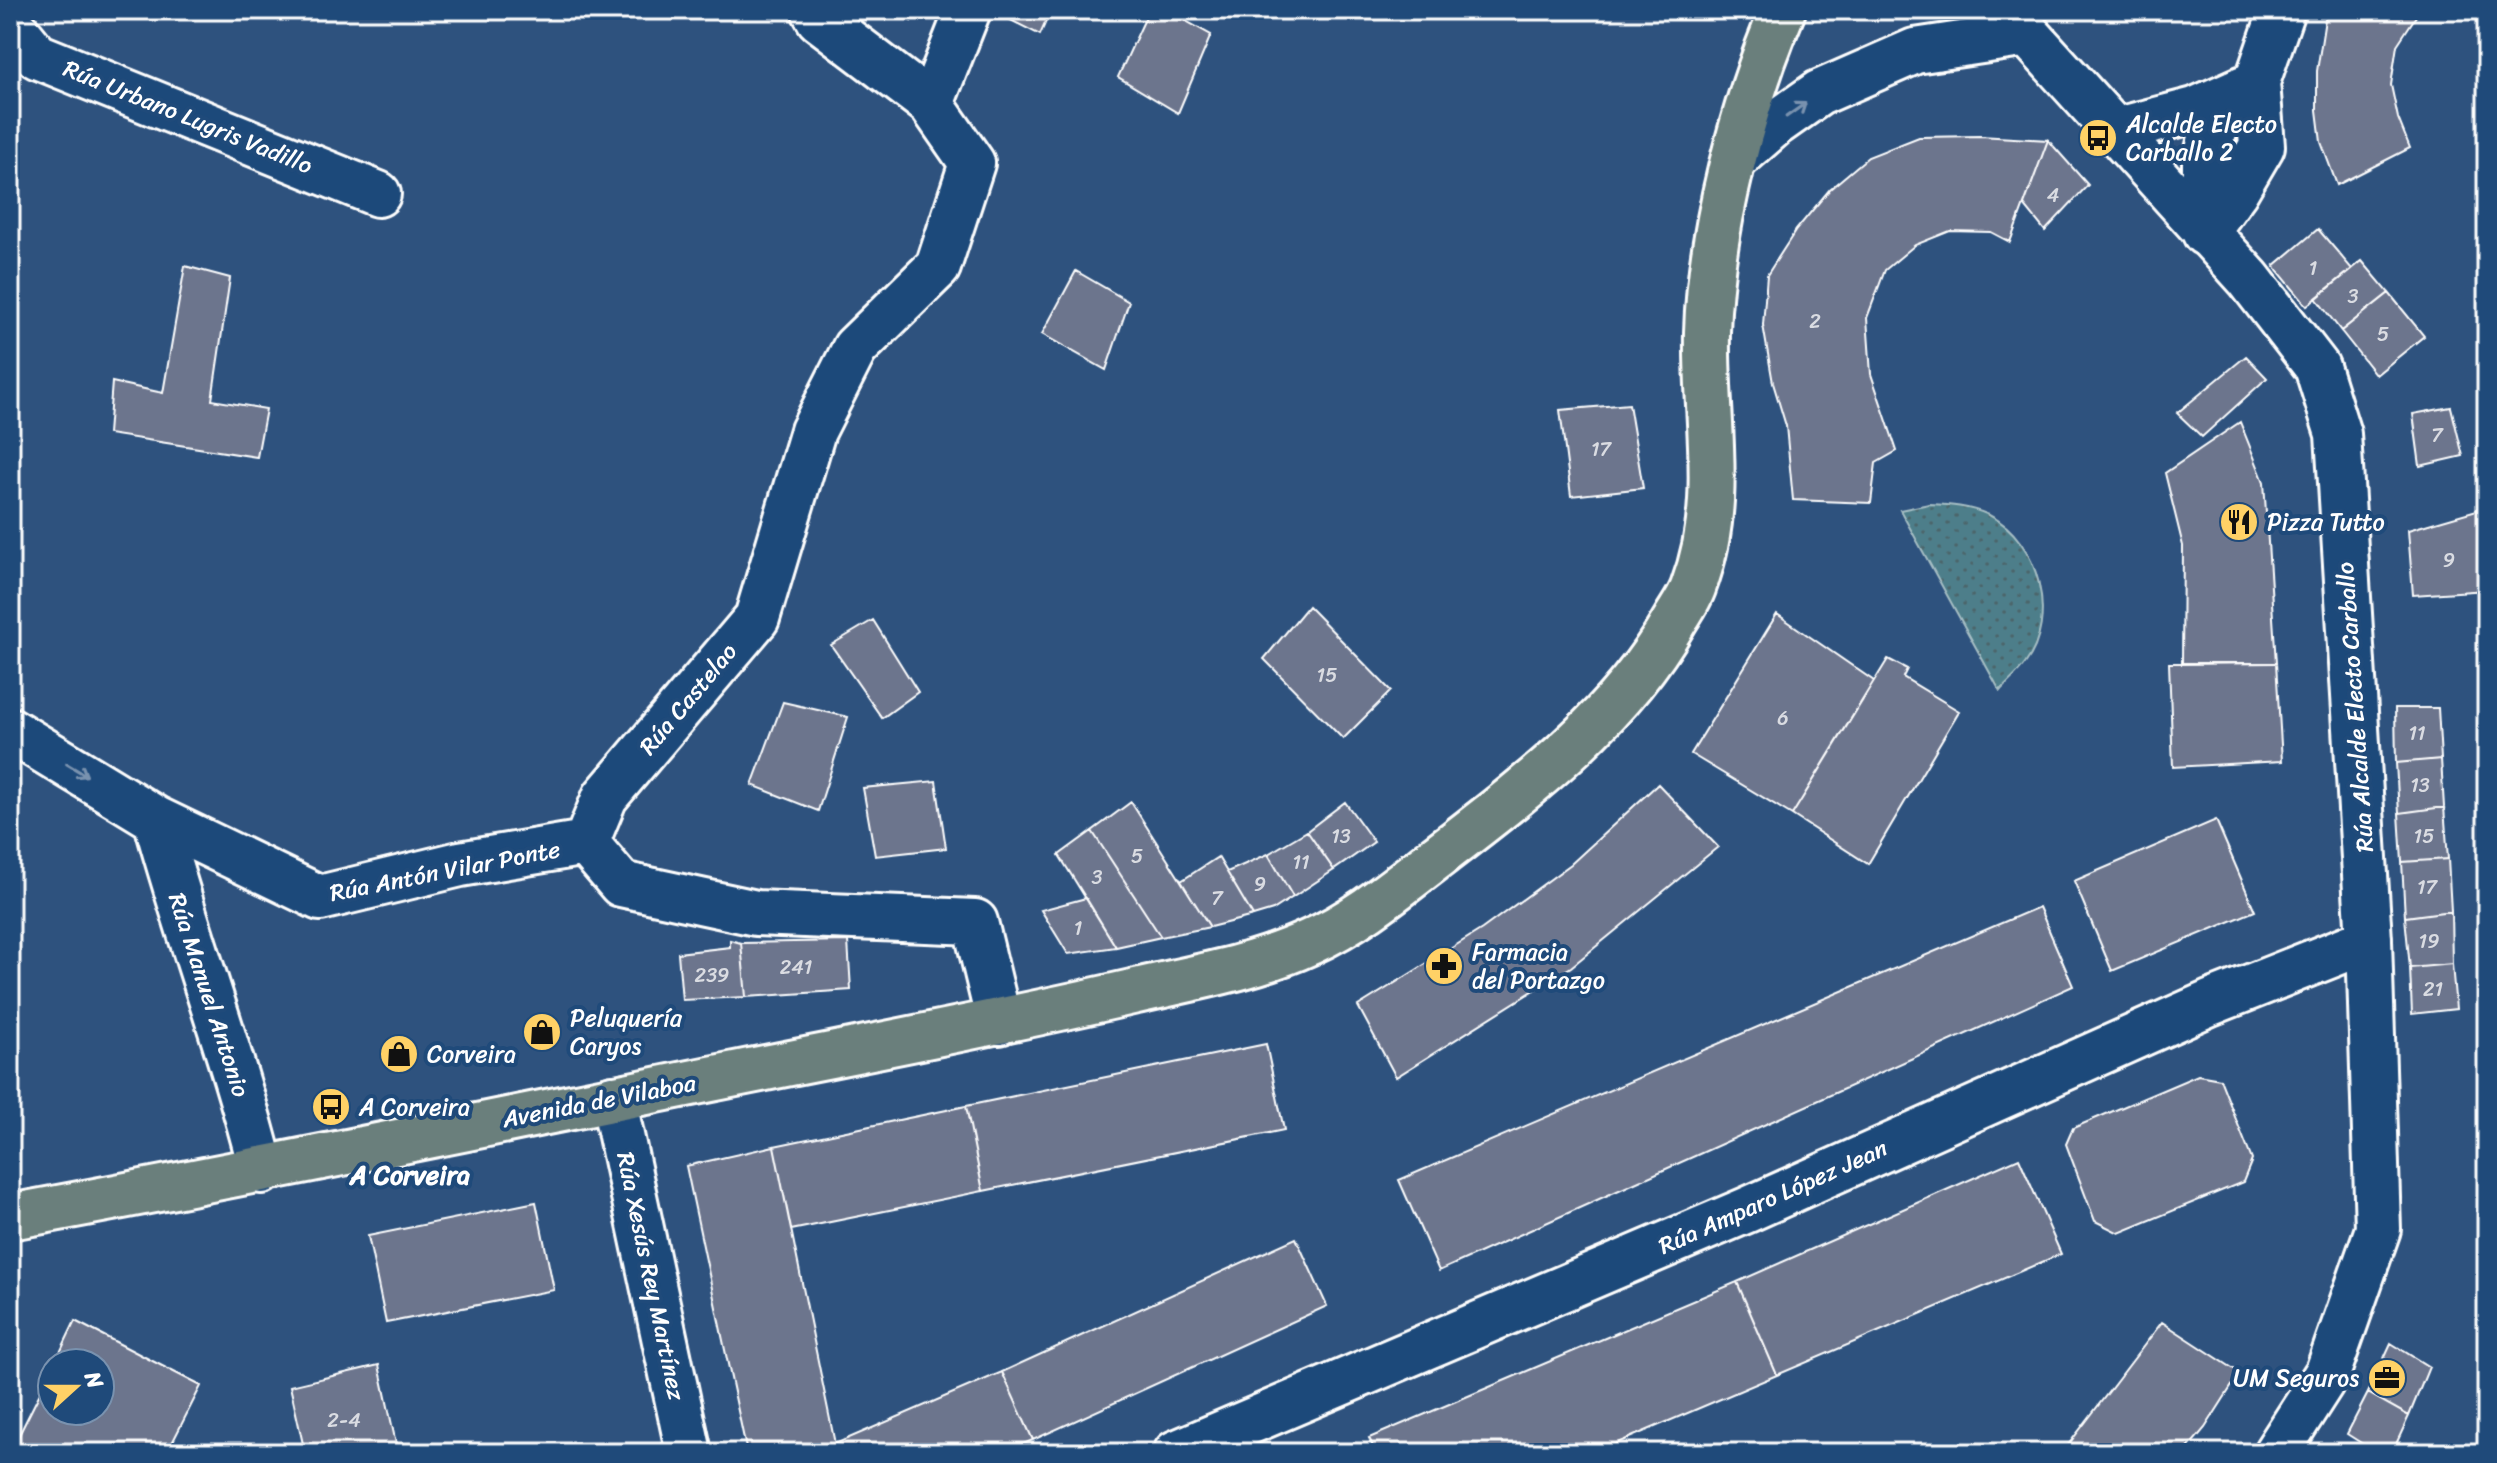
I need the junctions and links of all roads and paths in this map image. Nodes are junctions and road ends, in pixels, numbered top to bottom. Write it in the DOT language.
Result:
graph roads {
  1 [pos="814,10"];
  2 [pos="968,10"];
  3 [pos="1783,10"];
  4 [pos="2282,10"];
  5 [pos="2019,18"];
  6 [pos="10,23"];
  7 [pos="2257,82"];
  8 [pos="931,104"];
  9 [pos="2114,131"];
  10 [pos="1735,159"];
  11 [pos="378,194"];
  12 [pos="2205,233"];
  13 [pos="10,730"];
  14 [pos="156,819"];
  15 [pos="586,843"];
  16 [pos="2369,940"];
  17 [pos="999,1022"];
  18 [pos="613,1098"];
  19 [pos="262,1171"];
  20 [pos="10,1217"];
  21 [pos="689,1453"];
  22 [pos="1176,1453"];
  23 [pos="2276,1453"];
  1 -- 8 [label="street"];
  2 -- 8 [label="street"];
  3 -- 10 [label="highway, Avenida de Vilaboa"];
  4 -- 7 [label="street"];
  5 -- 9 [label="street, Rúa Alcalde Electo Carballo"];
  10 -- 5 [label="street, one-way"];
  6 -- 11 [label="street, Rúa Urbano Lugris Vadillo"];
  7 -- 9 [label="street"];
  7 -- 12 [label="street"];
  8 -- 15 [label="street, Rúa Castelao"];
  9 -- 12 [label="street, Rúa Alcalde Electo Carballo"];
  10 -- 17 [label="highway, Avenida de Vilaboa"];
  12 -- 16 [label="street, Rúa Alcalde Electo Carballo"];
  13 -- 14 [label="street, Rúa Antón Vilar Ponte, one-way"];
  14 -- 15 [label="street, Rúa Antón Vilar Ponte"];
  14 -- 19 [label="street, Rúa Manuel Antonio"];
  15 -- 17 [label="street"];
  16 -- 22 [label="street, Rúa Amparo López Jean"];
  16 -- 23 [label="street, Rúa Alcalde Electo Carballo"];
  17 -- 18 [label="highway, Avenida de Vilaboa"];
  18 -- 19 [label="highway, Avenida de Vilaboa"];
  18 -- 21 [label="street, Rúa Xesús Rey Martínez"];
  19 -- 20 [label="highway, Avenida de Vilaboa"];
}
